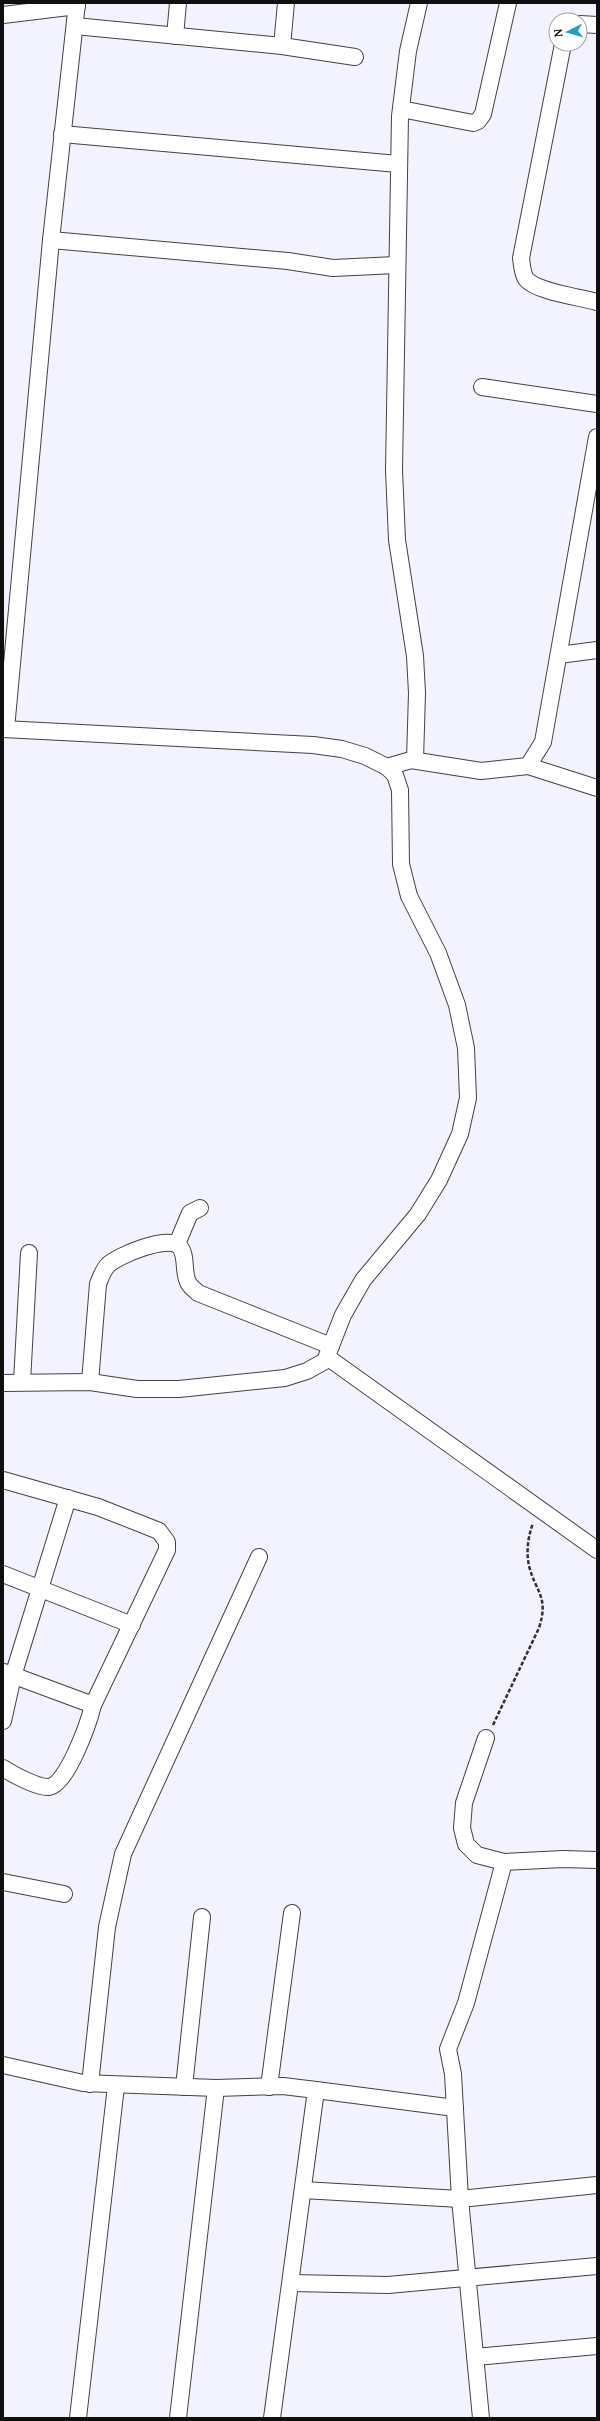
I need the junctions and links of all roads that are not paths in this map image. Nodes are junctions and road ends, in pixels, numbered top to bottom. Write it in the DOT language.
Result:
graph roads {
  1 [pos="178,3"];
  2 [pos="286,3"];
  3 [pos="419,3"];
  4 [pos="508,3"];
  5 [pos="77,4"];
  6 [pos="3,15"];
  7 [pos="75,26"];
  8 [pos="175,36"];
  9 [pos="282,46"];
  10 [pos="561,52"];
  11 [pos="355,57"];
  12 [pos="400,109"];
  13 [pos="62,134"];
  14 [pos="398,164"];
  15 [pos="51,240"];
  16 [pos="396,265"];
  17 [pos="597,302"];
  18 [pos="482,387"];
  19 [pos="597,404"];
  20 [pos="597,436"];
  21 [pos="597,650"];
  22 [pos="559,655"];
  23 [pos="4,729"];
  24 [pos="416,760"];
  25 [pos="528,766"];
  26 [pos="387,767"];
  27 [pos="597,788"];
  28 [pos="200,1208"];
  29 [pos="177,1244"];
  30 [pos="29,1254"];
  31 [pos="329,1352"];
  32 [pos="22,1382"];
  33 [pos="90,1382"];
  34 [pos="3,1383"];
  35 [pos="3,1480"];
  36 [pos="68,1498"];
  37 [pos="597,1550"];
  38 [pos="259,1557"];
  39 [pos="3,1574"];
  40 [pos="39,1588"];
  41 [pos="132,1626"];
  42 [pos="8,1674"];
  43 [pos="93,1705"];
  44 [pos="3,1721"];
  45 [pos="486,1738"];
  46 [pos="3,1768"];
  47 [pos="597,1860"];
  48 [pos="504,1862"];
  49 [pos="3,1882"];
  50 [pos="64,1894"];
  51 [pos="292,1913"];
  52 [pos="202,1917"];
  53 [pos="4,2068"];
  54 [pos="90,2084"];
  55 [pos="116,2086"];
  56 [pos="184,2087"];
  57 [pos="269,2087"];
  58 [pos="216,2088"];
  59 [pos="316,2090"];
  60 [pos="455,2108"];
  61 [pos="597,2184"];
  62 [pos="304,2190"];
  63 [pos="460,2199"];
  64 [pos="597,2266"];
  65 [pos="467,2279"];
  66 [pos="291,2283"];
  67 [pos="597,2346"];
  68 [pos="475,2357"];
  69 [pos="78,2418"];
  70 [pos="178,2418"];
  71 [pos="272,2418"];
  72 [pos="481,2418"];
  1 -- 8 [label="street"];
  2 -- 9 [label="street"];
  3 -- 12 [label="street"];
  4 -- 12 [label="street"];
  5 -- 6 [label="street"];
  5 -- 7 [label="street"];
  7 -- 8 [label="street"];
  7 -- 13 [label="street"];
  8 -- 9 [label="street"];
  9 -- 11 [label="street"];
  10 -- 17 [label="street"];
  12 -- 14 [label="street"];
  13 -- 14 [label="street"];
  13 -- 15 [label="street"];
  14 -- 16 [label="street"];
  15 -- 16 [label="street"];
  15 -- 23 [label="street"];
  16 -- 24 [label="street"];
  18 -- 19 [label="street"];
  20 -- 22 [label="street"];
  21 -- 22 [label="street"];
  22 -- 25 [label="street"];
  23 -- 26 [label="street"];
  24 -- 25 [label="street"];
  24 -- 26 [label="street"];
  25 -- 27 [label="street"];
  26 -- 31 [label="street"];
  28 -- 29 [label="street"];
  29 -- 31 [label="street"];
  29 -- 33 [label="street"];
  30 -- 32 [label="street"];
  31 -- 33 [label="street"];
  31 -- 37 [label="street"];
  32 -- 33 [label="street"];
  32 -- 34 [label="street"];
  35 -- 36 [label="street"];
  36 -- 40 [label="street"];
  36 -- 41 [label="street"];
  38 -- 54 [label="street"];
  39 -- 40 [label="street"];
  40 -- 41 [label="street"];
  40 -- 42 [label="street"];
  41 -- 43 [label="street"];
  42 -- 43 [label="street"];
  42 -- 44 [label="street"];
  43 -- 46 [label="street"];
  45 -- 48 [label="street"];
  47 -- 48 [label="street"];
  48 -- 60 [label="street"];
  49 -- 50 [label="street"];
  51 -- 57 [label="street"];
  52 -- 56 [label="street"];
  53 -- 54 [label="street"];
  54 -- 55 [label="street"];
  55 -- 56 [label="street"];
  55 -- 69 [label="street"];
  56 -- 58 [label="street"];
  57 -- 58 [label="street"];
  57 -- 59 [label="street"];
  58 -- 70 [label="street"];
  59 -- 60 [label="street"];
  59 -- 62 [label="street"];
  60 -- 63 [label="street"];
  61 -- 63 [label="street"];
  62 -- 63 [label="street"];
  62 -- 66 [label="street"];
  63 -- 65 [label="street"];
  64 -- 65 [label="street"];
  65 -- 66 [label="street"];
  65 -- 68 [label="street"];
  66 -- 71 [label="street"];
  67 -- 68 [label="street"];
  68 -- 72 [label="street"];
}
